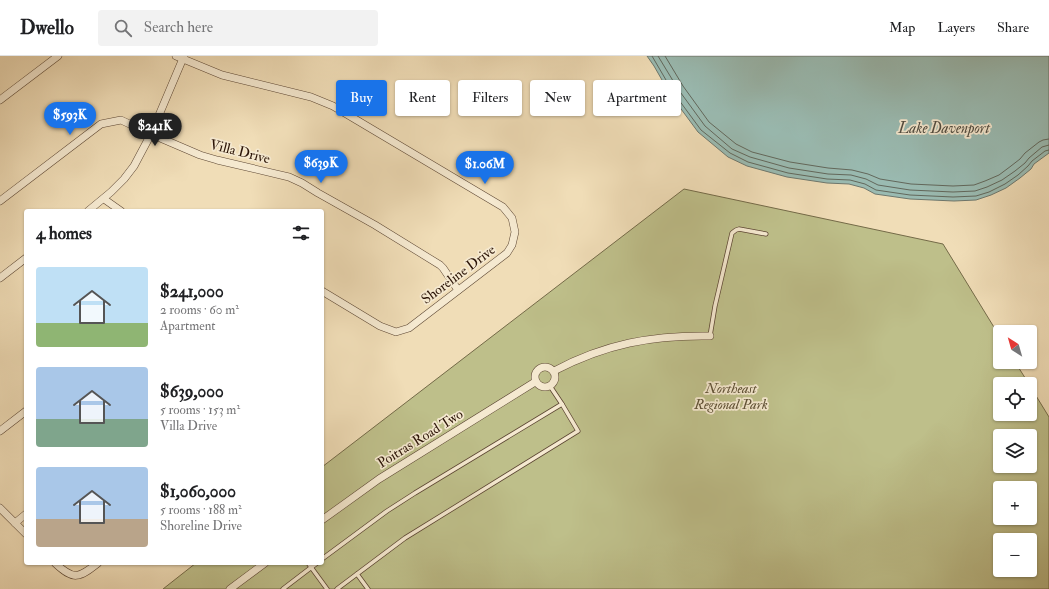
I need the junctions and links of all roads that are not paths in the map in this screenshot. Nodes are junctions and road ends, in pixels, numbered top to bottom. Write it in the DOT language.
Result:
graph roads {
  1 [pos="58,56"];
  2 [pos="176,56"];
  3 [pos="184,58"];
  4 [pos="0,100"];
  5 [pos="151,134"];
  6 [pos="104,199"];
  7 [pos="0,201"];
  8 [pos="91,209"];
  9 [pos="118,209"];
  10 [pos="766,234"];
  11 [pos="24,260"];
  12 [pos="0,278"];
  13 [pos="458,290"];
  14 [pos="324,292"];
  15 [pos="710,336"];
  16 [pos="554,371"];
  17 [pos="535,382"];
  18 [pos="550,386"];
  19 [pos="562,404"];
  20 [pos="24,413"];
  21 [pos="0,431"];
  22 [pos="0,508"];
  23 [pos="24,515"];
  24 [pos="324,519"];
  25 [pos="15,522"];
  26 [pos="24,532"];
  27 [pos="324,558"];
  28 [pos="57,565"];
  29 [pos="95,565"];
  30 [pos="261,565"];
  31 [pos="309,565"];
  32 [pos="315,565"];
  33 [pos="311,568"];
  34 [pos="357,574"];
  35 [pos="230,589"];
  36 [pos="283,589"];
  37 [pos="327,589"];
  38 [pos="337,589"];
  39 [pos="368,589"];
  1 -- 4 [label="street"];
  2 -- 3 [label="street"];
  3 -- 5 [label="street"];
  3 -- 13 [label="street, Shoreline Drive"];
  5 -- 6 [label="street"];
  5 -- 7 [label="street, Villa Drive"];
  5 -- 13 [label="street, Villa Drive"];
  6 -- 8 [label="street"];
  6 -- 9 [label="street"];
  10 -- 15 [label="lane"];
  11 -- 12 [label="street"];
  13 -- 14 [label="street, Shoreline Drive"];
  15 -- 16 [label="street, Poitras Road Two"];
  16 -- 17 [label="street, Poitras Road Two"];
  16 -- 18 [label="street"];
  17 -- 18 [label="street"];
  17 -- 24 [label="street, Poitras Road Two"];
  18 -- 19 [label="lane"];
  19 -- 27 [label="lane"];
  19 -- 34 [label="lane"];
  20 -- 21 [label="street"];
  22 -- 25 [label="street"];
  23 -- 25 [label="street"];
  25 -- 26 [label="street"];
  28 -- 29 [label="street"];
  30 -- 35 [label="street"];
  31 -- 33 [label="lane"];
  32 -- 33 [label="lane"];
  33 -- 36 [label="lane"];
  33 -- 37 [label="lane"];
  34 -- 38 [label="lane"];
  34 -- 39 [label="lane"];
}
